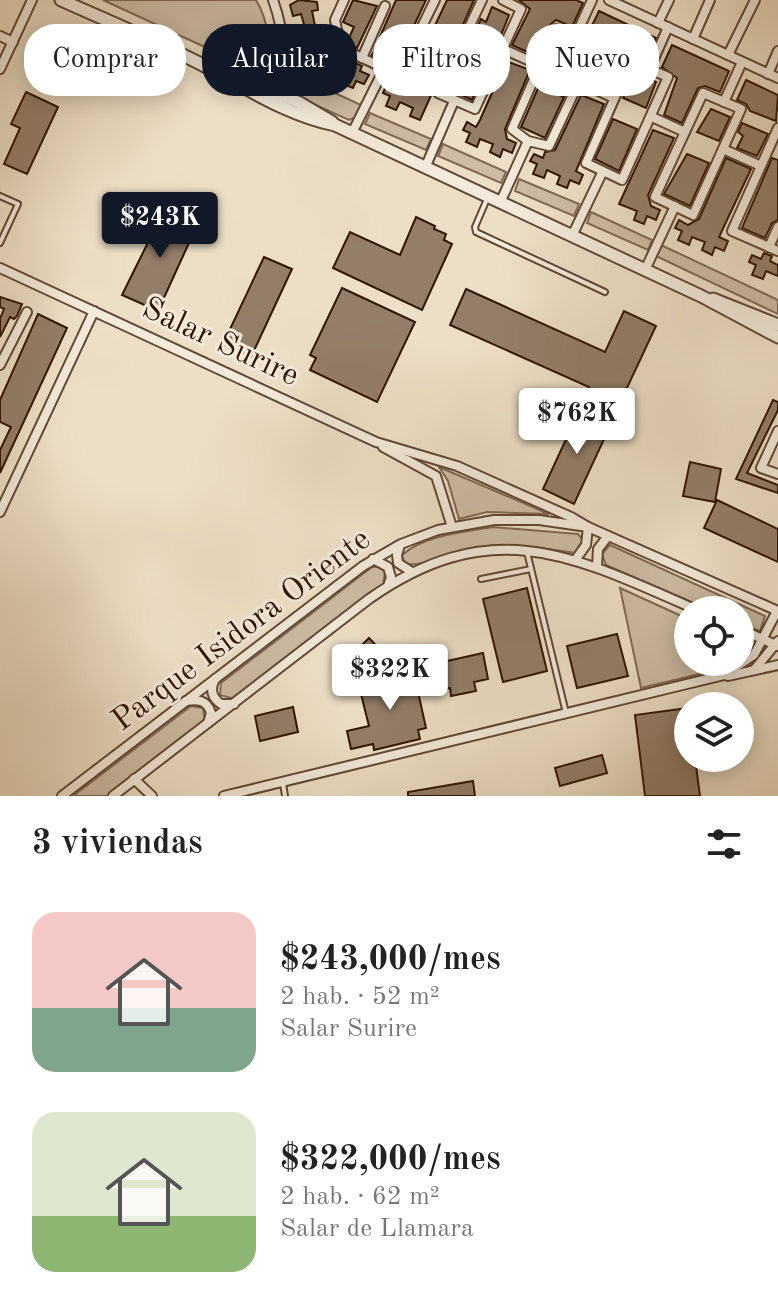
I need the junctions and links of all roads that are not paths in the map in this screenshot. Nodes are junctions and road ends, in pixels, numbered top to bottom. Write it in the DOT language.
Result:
graph roads {
  1 [pos="32,0"];
  2 [pos="61,0"];
  3 [pos="273,0"];
  4 [pos="344,0"];
  5 [pos="435,0"];
  6 [pos="482,0"];
  7 [pos="503,0"];
  8 [pos="592,0"];
  9 [pos="609,0"];
  10 [pos="669,0"];
  11 [pos="710,0"];
  12 [pos="755,0"];
  13 [pos="622,3"];
  14 [pos="385,6"];
  15 [pos="658,23"];
  16 [pos="423,24"];
  17 [pos="581,24"];
  18 [pos="668,27"];
  19 [pos="510,33"];
  20 [pos="0,36"];
  21 [pos="693,39"];
  22 [pos="13,42"];
  23 [pos="659,48"];
  24 [pos="778,51"];
  25 [pos="728,55"];
  26 [pos="362,58"];
  27 [pos="742,62"];
  28 [pos="373,63"];
  29 [pos="0,69"];
  30 [pos="659,72"];
  31 [pos="768,74"];
  32 [pos="778,78"];
  33 [pos="373,92"];
  34 [pos="481,96"];
  35 [pos="526,96"];
  36 [pos="572,96"];
  37 [pos="610,96"];
  38 [pos="275,98"];
  39 [pos="614,98"];
  40 [pos="454,101"];
  41 [pos="724,102"];
  42 [pos="652,117"];
  43 [pos="778,128"];
  44 [pos="685,132"];
  45 [pos="352,133"];
  46 [pos="528,141"];
  47 [pos="723,149"];
  48 [pos="761,166"];
  49 [pos="425,168"];
  50 [pos="602,173"];
  51 [pos="0,196"];
  52 [pos="488,197"];
  53 [pos="500,203"];
  54 [pos="675,206"];
  55 [pos="778,227"];
  56 [pos="572,236"];
  57 [pos="0,243"];
  58 [pos="774,249"];
  59 [pos="0,268"];
  60 [pos="645,270"];
  61 [pos="605,292"];
  62 [pos="94,311"];
  63 [pos="27,312"];
  64 [pos="778,334"];
  65 [pos="0,335"];
  66 [pos="11,340"];
  67 [pos="0,365"];
  68 [pos="778,431"];
  69 [pos="376,442"];
  70 [pos="778,474"];
  71 [pos="3,498"];
  72 [pos="0,512"];
  73 [pos="452,527"];
  74 [pos="588,527"];
  75 [pos="608,536"];
  76 [pos="401,544"];
  77 [pos="527,550"];
  78 [pos="373,559"];
  79 [pos="576,559"];
  80 [pos="597,566"];
  81 [pos="531,569"];
  82 [pos="412,572"];
  83 [pos="481,579"];
  84 [pos="387,586"];
  85 [pos="674,600"];
  86 [pos="778,611"];
  87 [pos="754,635"];
  88 [pos="764,640"];
  89 [pos="777,644"];
  90 [pos="754,653"];
  91 [pos="778,665"];
  92 [pos="754,671"];
  93 [pos="719,676"];
  94 [pos="714,677"];
  95 [pos="215,678"];
  96 [pos="186,701"];
  97 [pos="234,704"];
  98 [pos="566,713"];
  99 [pos="207,724"];
  100 [pos="134,779"];
  101 [pos="283,782"];
  102 [pos="62,796"];
  103 [pos="113,796"];
  104 [pos="152,796"];
  105 [pos="224,796"];
  106 [pos="285,796"];
  1 -- 22 [label="street"];
  2 -- 38 [label="street"];
  3 -- 38 [label="street"];
  4 -- 26 [label="street"];
  5 -- 16 [label="street"];
  6 -- 40 [label="street"];
  7 -- 19 [label="street"];
  8 -- 17 [label="street"];
  9 -- 13 [label="street"];
  10 -- 15 [label="street"];
  11 -- 21 [label="street"];
  12 -- 25 [label="street"];
  13 -- 15 [label="street"];
  14 -- 26 [label="street"];
  15 -- 18 [label="street"];
  18 -- 21 [label="street"];
  18 -- 23 [label="street"];
  20 -- 22 [label="street"];
  21 -- 25 [label="street"];
  22 -- 29 [label="street"];
  24 -- 31 [label="street"];
  25 -- 27 [label="street"];
  26 -- 28 [label="street"];
  27 -- 31 [label="street"];
  27 -- 41 [label="street"];
  30 -- 42 [label="street"];
  31 -- 32 [label="street"];
  33 -- 45 [label="street"];
  34 -- 40 [label="street"];
  35 -- 46 [label="street"];
  36 -- 46 [label="street"];
  37 -- 39 [label="street"];
  38 -- 45 [label="street"];
  39 -- 50 [label="street"];
  40 -- 49 [label="street"];
  41 -- 44 [label="street"];
  41 -- 47 [label="street"];
  42 -- 44 [label="street"];
  42 -- 50 [label="street"];
  43 -- 48 [label="street"];
  44 -- 54 [label="street"];
  45 -- 49 [label="street"];
  46 -- 53 [label="street"];
  47 -- 48 [label="street"];
  47 -- 54 [label="street"];
  48 -- 58 [label="street"];
  49 -- 52 [label="street"];
  50 -- 56 [label="street"];
  51 -- 57 [label="lane"];
  52 -- 53 [label="street"];
  52 -- 61 [label="lane"];
  53 -- 56 [label="street"];
  54 -- 60 [label="street"];
  55 -- 58 [label="street"];
  56 -- 60 [label="street"];
  59 -- 62 [label="street, Salar Surire"];
  60 -- 64 [label="street"];
  62 -- 69 [label="street, Salar Surire"];
  62 -- 71 [label="street"];
  63 -- 66 [label="street"];
  65 -- 66 [label="street"];
  66 -- 67 [label="street"];
  68 -- 70 [label="street"];
  69 -- 73 [label="street, Salar Surire"];
  69 -- 74 [label="street, Salar Surire"];
  71 -- 72 [label="street"];
  73 -- 74 [label="street, Parque Isidora Oriente"];
  73 -- 76 [label="street, Parque Isidora Oriente"];
  74 -- 75 [label="street, Parque Isidora Oriente"];
  74 -- 79 [label="street"];
  75 -- 80 [label="street"];
  75 -- 86 [label="street, Parque Isidora Oriente"];
  76 -- 78 [label="street, Parque Isidora Oriente"];
  76 -- 82 [label="street"];
  77 -- 79 [label="street"];
  77 -- 81 [label="lane"];
  77 -- 82 [label="street"];
  78 -- 84 [label="street"];
  78 -- 95 [label="street, Parque Isidora Oriente"];
  79 -- 80 [label="street"];
  80 -- 85 [label="street"];
  81 -- 83 [label="lane"];
  81 -- 98 [label="lane"];
  82 -- 84 [label="street"];
  84 -- 97 [label="street"];
  86 -- 88 [label="street"];
  87 -- 88 [label="street"];
  88 -- 89 [label="street"];
  88 -- 90 [label="street"];
  89 -- 92 [label="street"];
  91 -- 92 [label="street"];
  93 -- 94 [label="street"];
  94 -- 98 [label="street"];
  95 -- 96 [label="street, Parque Isidora Oriente"];
  95 -- 97 [label="street"];
  96 -- 99 [label="street"];
  96 -- 102 [label="street, Parque Isidora Oriente"];
  97 -- 99 [label="street"];
  98 -- 101 [label="street"];
  99 -- 100 [label="street"];
  100 -- 103 [label="street"];
  100 -- 104 [label="street"];
  101 -- 105 [label="street"];
  101 -- 106 [label="lane"];
}
